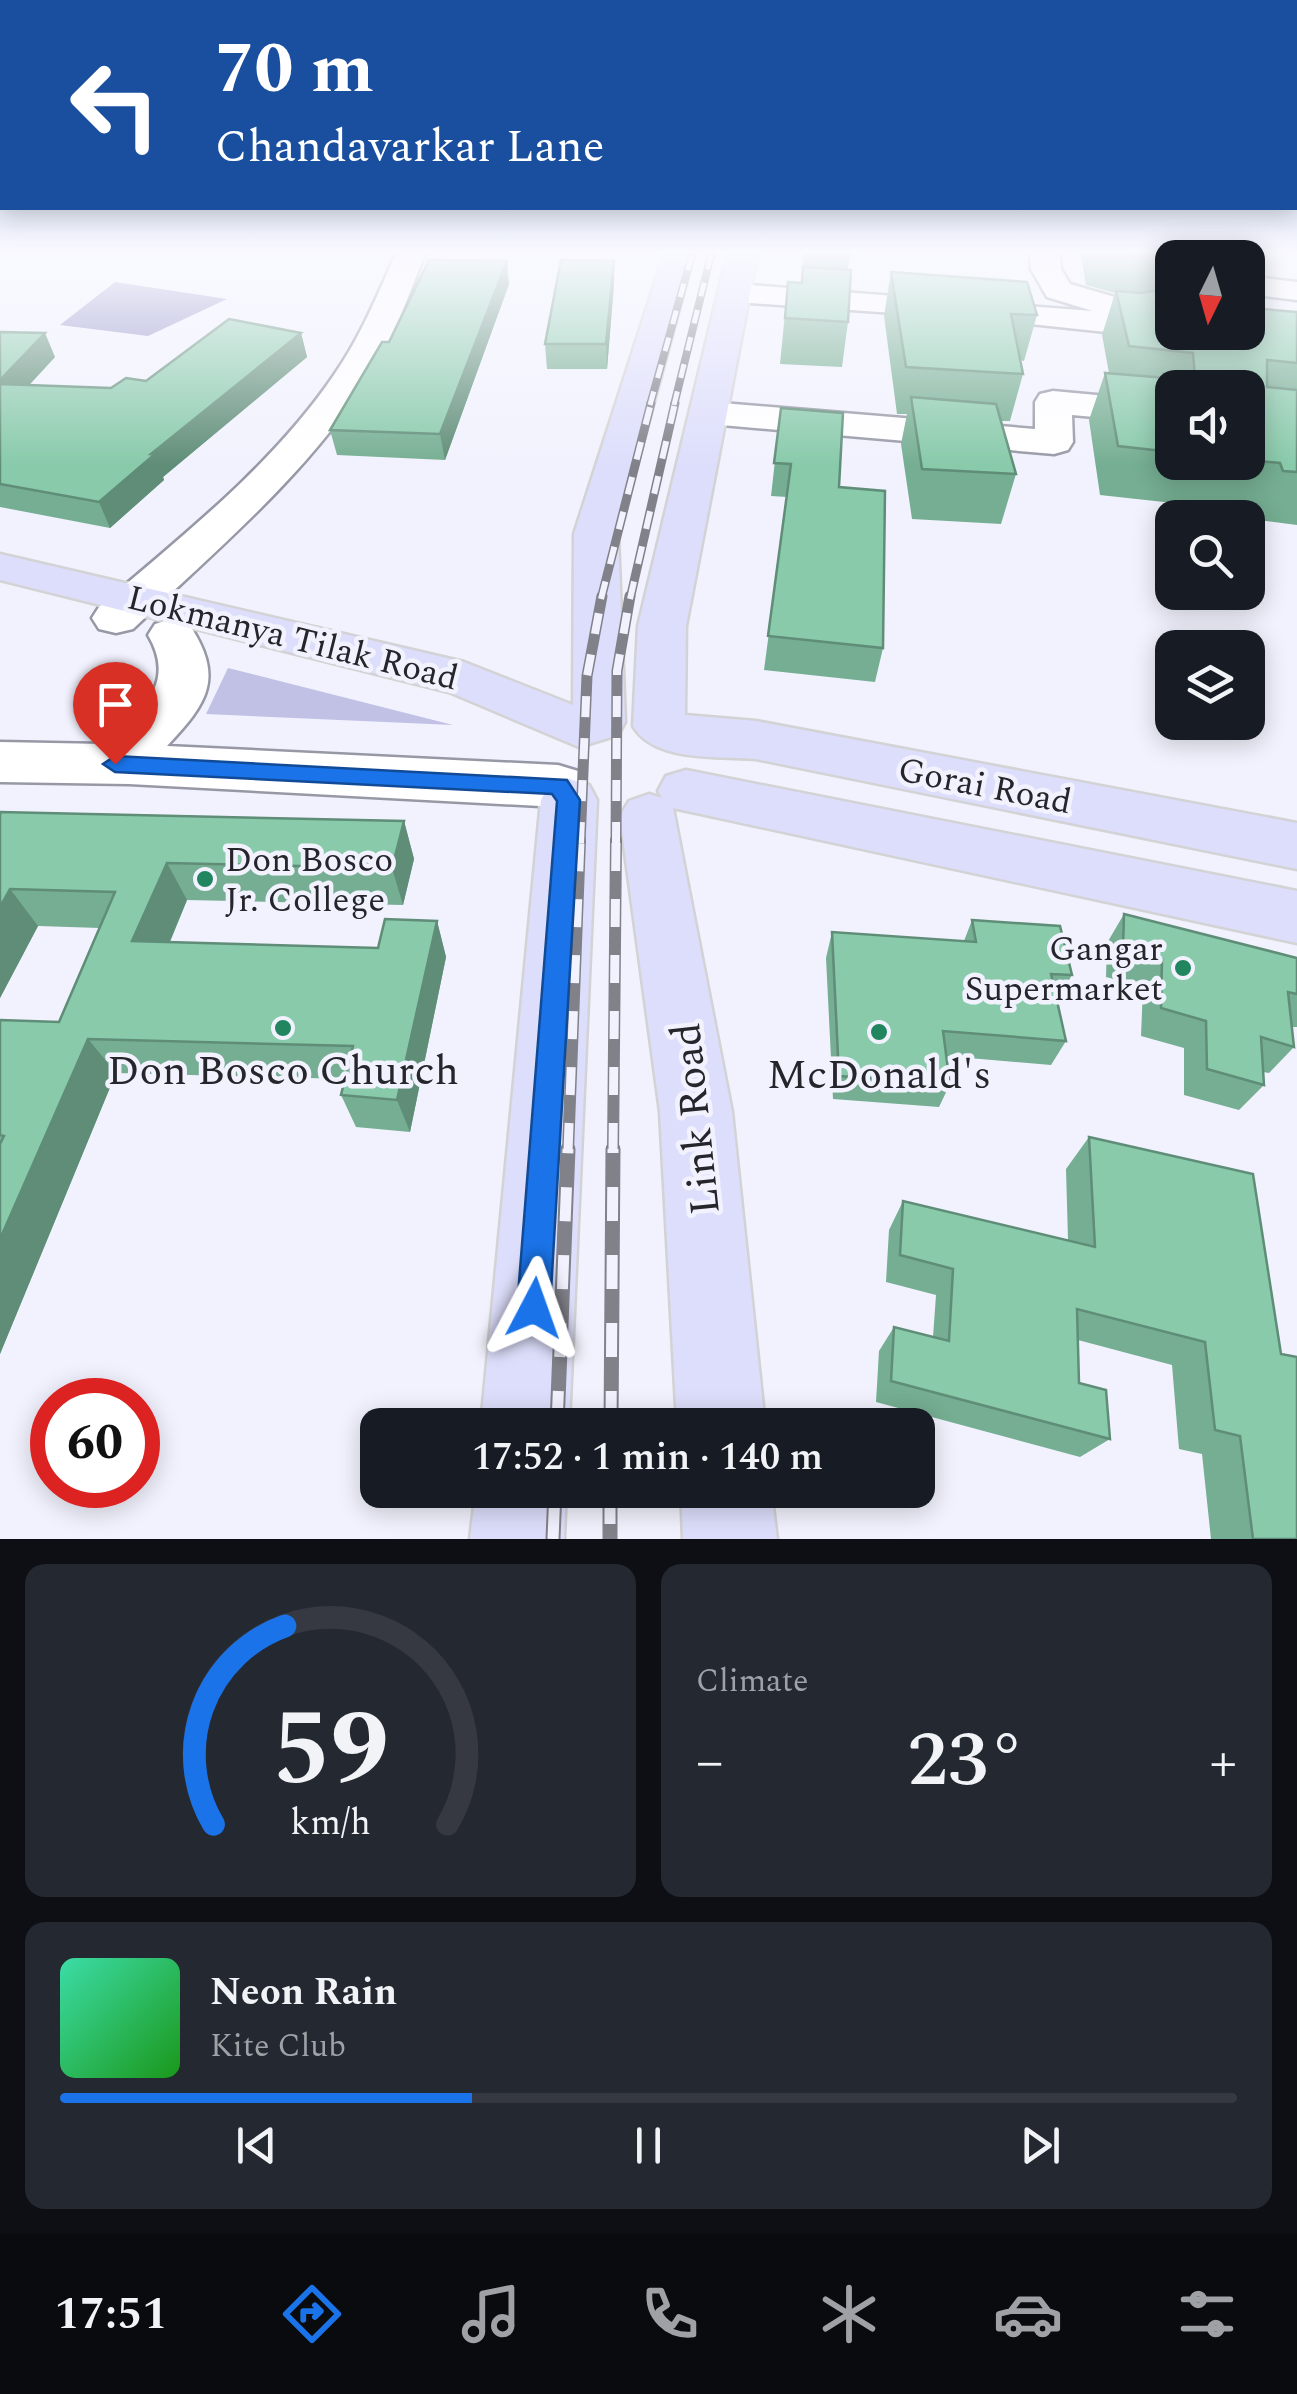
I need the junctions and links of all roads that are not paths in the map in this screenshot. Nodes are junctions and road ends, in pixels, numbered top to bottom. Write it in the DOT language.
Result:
graph roads {
  1 [pos="357,323"];
  2 [pos="380,323"];
  3 [pos="659,323"];
  4 [pos="730,323"];
  5 [pos="1114,323"];
  6 [pos="1145,323"];
  7 [pos="1155,411"];
  8 [pos="710,414"];
  9 [pos="0,568"];
  10 [pos="0,590"];
  11 [pos="118,605"];
  12 [pos="172,635"];
  13 [pos="0,726"];
  14 [pos="666,729"];
  15 [pos="133,747"];
  16 [pos="571,756"];
  17 [pos="0,762"];
  18 [pos="668,804"];
  19 [pos="1297,846"];
  20 [pos="1297,916"];
  21 [pos="526,1408"];
  22 [pos="720,1408"];
  23 [pos="520,1508"];
  24 [pos="727,1508"];
  25 [pos="518,1539"];
  26 [pos="730,1539"];
  1 -- 11 [label="street"];
  2 -- 11 [label="street"];
  3 -- 16 [label="main road"];
  4 -- 8 [label="main road"];
  5 -- 6 [label="street"];
  7 -- 8 [label="street"];
  8 -- 14 [label="main road"];
  9 -- 11 [label="main road, Lokmanya Tilak Road"];
  10 -- 11 [label="main road, Lokmanya Tilak Road"];
  11 -- 12 [label="main road, Lokmanya Tilak Road"];
  11 -- 16 [label="main road, Lokmanya Tilak Road"];
  12 -- 15 [label="street"];
  12 -- 16 [label="main road, Lokmanya Tilak Road"];
  13 -- 15 [label="street"];
  14 -- 16 [label="main road, Gorai Road"];
  14 -- 18 [label="main road, Link Road"];
  14 -- 19 [label="main road, Gorai Road"];
  15 -- 16 [label="street"];
  15 -- 17 [label="street"];
  16 -- 18 [label="main road, Gorai Road"];
  16 -- 21 [label="main road"];
  18 -- 20 [label="main road, Gorai Road"];
  18 -- 22 [label="main road, Link Road"];
  23 -- 25 [label="main road"];
  24 -- 26 [label="main road"];
}
